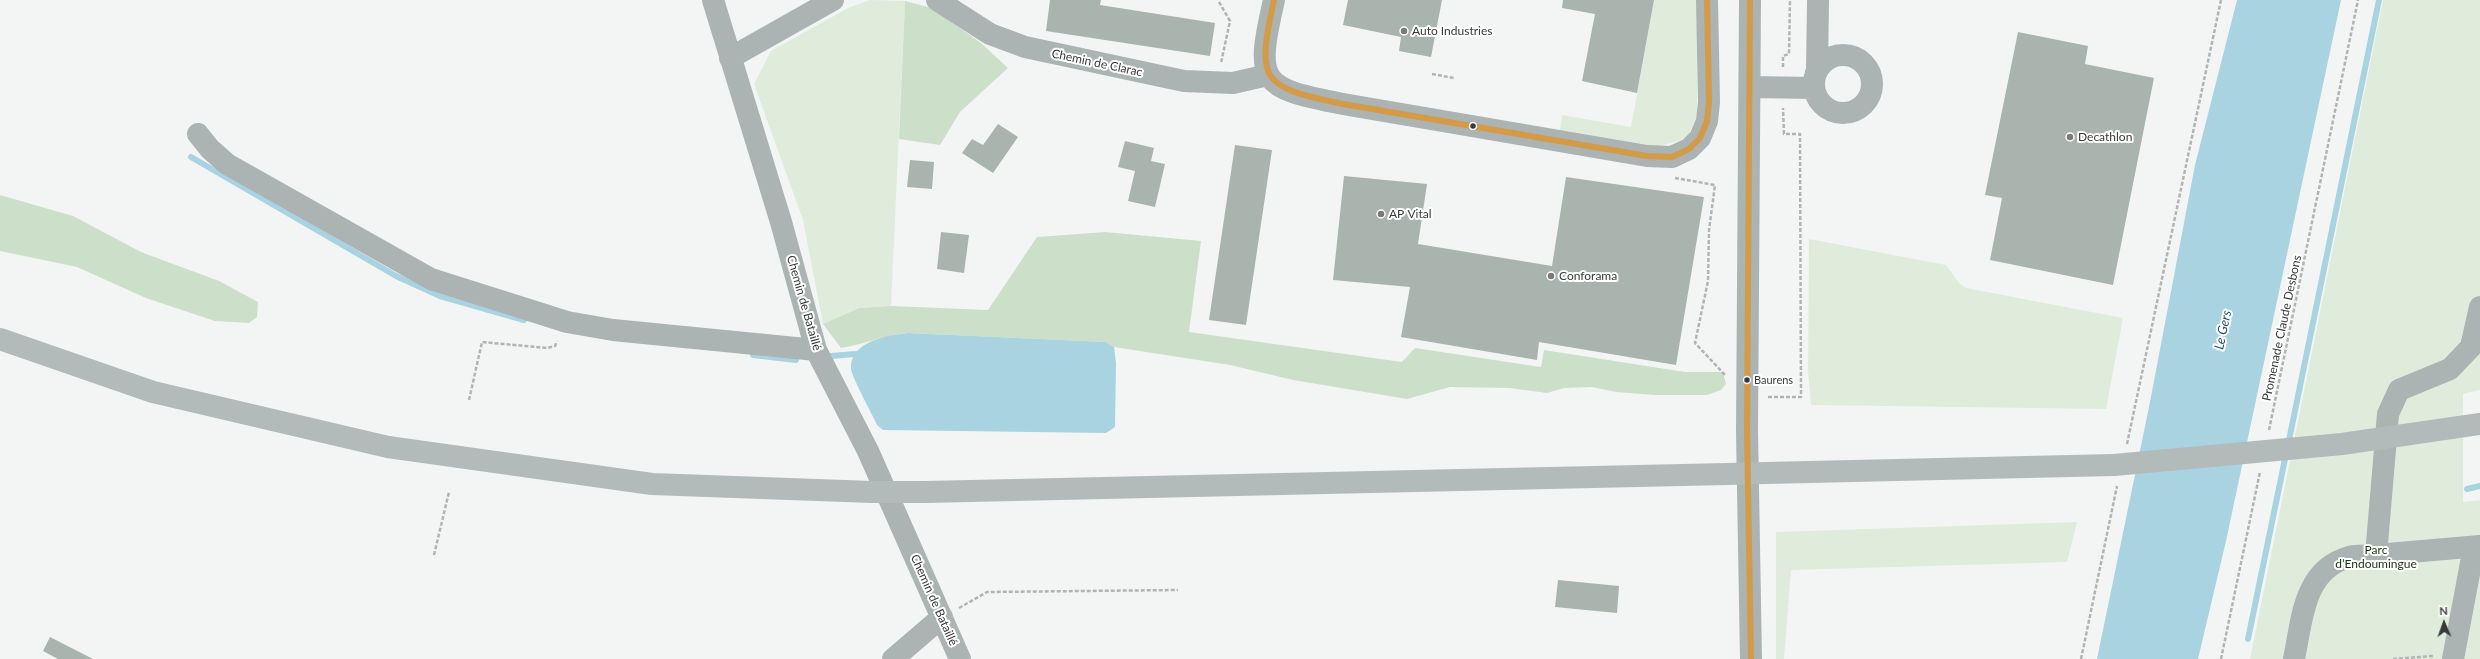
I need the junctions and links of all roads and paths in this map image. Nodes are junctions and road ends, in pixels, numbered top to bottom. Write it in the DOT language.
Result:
graph roads {
  1 [pos="713,0"];
  2 [pos="833,0"];
  3 [pos="936,0"];
  4 [pos="1274,0"];
  5 [pos="1707,0"];
  6 [pos="1750,0"];
  7 [pos="1790,0"];
  8 [pos="1818,0"];
  9 [pos="2221,0"];
  10 [pos="2358,0"];
  11 [pos="1219,2"];
  12 [pos="730,58"];
  13 [pos="1268,74"];
  14 [pos="1432,74"];
  15 [pos="1454,78"];
  16 [pos="1217,83"];
  17 [pos="1751,87"];
  18 [pos="1782,87"];
  19 [pos="198,134"];
  20 [pos="1668,177"];
  21 [pos="2480,307"];
  22 [pos="567,322"];
  23 [pos="0,339"];
  24 [pos="816,350"];
  25 [pos="1747,397"];
  26 [pos="469,400"];
  27 [pos="2480,424"];
  28 [pos="2268,434"];
  29 [pos="2119,464"];
  30 [pos="2262,465"];
  31 [pos="449,492"];
  32 [pos="2477,546"];
  33 [pos="434,555"];
  34 [pos="2376,555"];
  35 [pos="1178,590"];
  36 [pos="942,617"];
  37 [pos="893,659"];
  38 [pos="960,659"];
  39 [pos="1751,659"];
  40 [pos="2081,659"];
  41 [pos="2221,659"];
  42 [pos="2294,659"];
  43 [pos="2453,659"];
  1 -- 12 [label="street, Chemin de Bataillé"];
  2 -- 12 [label="street"];
  3 -- 16 [label="street, Chemin de Clarac"];
  4 -- 13 [label="street"];
  5 -- 13 [label="street"];
  6 -- 17 [label="street"];
  7 -- 18 [label="path"];
  8 -- 18 [label="street"];
  9 -- 29 [label="path"];
  10 -- 28 [label="path, Promenade Claude Desbons"];
  11 -- 16 [label="path"];
  12 -- 24 [label="street, Chemin de Bataillé"];
  13 -- 16 [label="street, Chemin de Clarac"];
  14 -- 15 [label="path"];
  17 -- 18 [label="street"];
  17 -- 25 [label="street"];
  18 -- 25 [label="path"];
  19 -- 22 [label="street"];
  20 -- 25 [label="path"];
  21 -- 34 [label="street"];
  22 -- 24 [label="street"];
  22 -- 26 [label="path"];
  23 -- 29 [label="highway, bridge"];
  24 -- 36 [label="street, Chemin de Bataillé"];
  25 -- 39 [label="street"];
  27 -- 29 [label="highway, bridge"];
  29 -- 40 [label="path"];
  30 -- 41 [label="path"];
  31 -- 33 [label="path"];
  32 -- 34 [label="street"];
  32 -- 43 [label="street"];
  34 -- 42 [label="street"];
  35 -- 36 [label="path"];
  36 -- 37 [label="street"];
  36 -- 38 [label="street, Chemin de Bataillé"];
}
